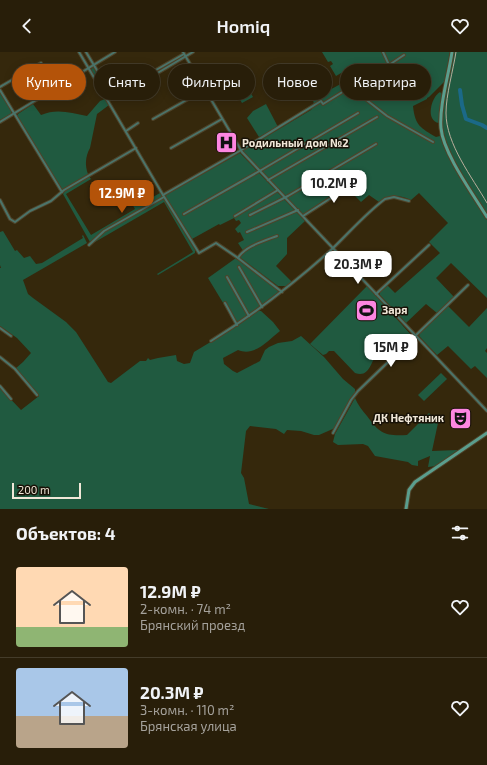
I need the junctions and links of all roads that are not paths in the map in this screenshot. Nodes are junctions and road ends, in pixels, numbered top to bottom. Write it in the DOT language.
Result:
graph roads {
  1 [pos="79,52"];
  2 [pos="86,52"];
  3 [pos="115,52"];
  4 [pos="194,52"];
  5 [pos="382,52"];
  6 [pos="452,52"];
  7 [pos="184,53"];
  8 [pos="404,55"];
  9 [pos="186,57"];
  10 [pos="41,63"];
  11 [pos="97,64"];
  12 [pos="190,64"];
  13 [pos="388,64"];
  14 [pos="390,64"];
  15 [pos="94,66"];
  16 [pos="160,67"];
  17 [pos="89,69"];
  18 [pos="160,72"];
  19 [pos="94,77"];
  20 [pos="0,88"];
  21 [pos="340,93"];
  22 [pos="108,100"];
  23 [pos="186,100"];
  24 [pos="211,100"];
  25 [pos="367,100"];
  26 [pos="358,113"];
  27 [pos="14,114"];
  28 [pos="377,117"];
  29 [pos="153,119"];
  30 [pos="222,119"];
  31 [pos="0,122"];
  32 [pos="138,123"];
  33 [pos="126,131"];
  34 [pos="433,142"];
  35 [pos="376,144"];
  36 [pos="136,148"];
  37 [pos="171,148"];
  38 [pos="240,150"];
  39 [pos="260,171"];
  40 [pos="355,178"];
  41 [pos="268,180"];
  42 [pos="278,190"];
  43 [pos="62,192"];
  44 [pos="164,196"];
  45 [pos="285,197"];
  46 [pos="0,200"];
  47 [pos="409,201"];
  48 [pos="298,210"];
  49 [pos="184,214"];
  50 [pos="250,215"];
  51 [pos="235,216"];
  52 [pos="303,216"];
  53 [pos="487,217"];
  54 [pos="247,232"];
  55 [pos="276,236"];
  56 [pos="89,245"];
  57 [pos="428,245"];
  58 [pos="333,248"];
  59 [pos="238,258"];
  60 [pos="239,267"];
  61 [pos="227,277"];
  62 [pos="468,285"];
  63 [pos="282,292"];
  64 [pos="376,294"];
  65 [pos="224,303"];
  66 [pos="262,307"];
  67 [pos="250,316"];
  68 [pos="237,325"];
  69 [pos="0,328"];
  70 [pos="415,335"];
  71 [pos="11,336"];
  72 [pos="211,341"];
  73 [pos="0,357"];
  74 [pos="0,386"];
  75 [pos="37,395"];
  76 [pos="11,399"];
  77 [pos="487,411"];
  78 [pos="487,433"];
  79 [pos="333,434"];
  80 [pos="406,509"];
  1 -- 17 [label="street"];
  2 -- 15 [label="street"];
  3 -- 11 [label="street"];
  4 -- 9 [label="street"];
  5 -- 13 [label="street"];
  6 -- 53 [label="street"];
  7 -- 9 [label="street"];
  7 -- 16 [label="street"];
  8 -- 14 [label="street"];
  9 -- 12 [label="street"];
  9 -- 18 [label="street"];
  10 -- 20 [label="street"];
  15 -- 17 [label="street"];
  17 -- 19 [label="street"];
  17 -- 27 [label="street"];
  20 -- 27 [label="street"];
  21 -- 38 [label="street"];
  22 -- 33 [label="street"];
  23 -- 29 [label="street"];
  24 -- 30 [label="street"];
  25 -- 34 [label="street"];
  26 -- 39 [label="street"];
  27 -- 31 [label="street"];
  27 -- 43 [label="street"];
  28 -- 41 [label="street"];
  30 -- 37 [label="street"];
  30 -- 38 [label="street"];
  32 -- 33 [label="street"];
  33 -- 36 [label="street"];
  35 -- 45 [label="street"];
  36 -- 43 [label="street"];
  36 -- 44 [label="street"];
  38 -- 39 [label="street"];
  38 -- 44 [label="street"];
  39 -- 41 [label="street"];
  39 -- 49 [label="street"];
  40 -- 52 [label="street"];
  41 -- 42 [label="street"];
  42 -- 45 [label="street"];
  42 -- 51 [label="street"];
  43 -- 46 [label="street"];
  44 -- 56 [label="street"];
  44 -- 59 [label="street"];
  45 -- 48 [label="street"];
  45 -- 50 [label="street"];
  47 -- 58 [label="street"];
  48 -- 52 [label="street"];
  48 -- 54 [label="street"];
  52 -- 58 [label="street"];
  55 -- 59 [label="street"];
  57 -- 64 [label="street"];
  58 -- 63 [label="street"];
  58 -- 64 [label="street"];
  59 -- 63 [label="street"];
  60 -- 66 [label="street"];
  61 -- 67 [label="street"];
  62 -- 70 [label="street"];
  63 -- 66 [label="street"];
  64 -- 70 [label="street"];
  65 -- 68 [label="street"];
  66 -- 67 [label="street"];
  67 -- 68 [label="street"];
  68 -- 72 [label="street"];
  69 -- 71 [label="street"];
  70 -- 77 [label="street"];
  70 -- 79 [label="street"];
  73 -- 75 [label="street"];
  74 -- 76 [label="street"];
  78 -- 80 [label="street"];
}
